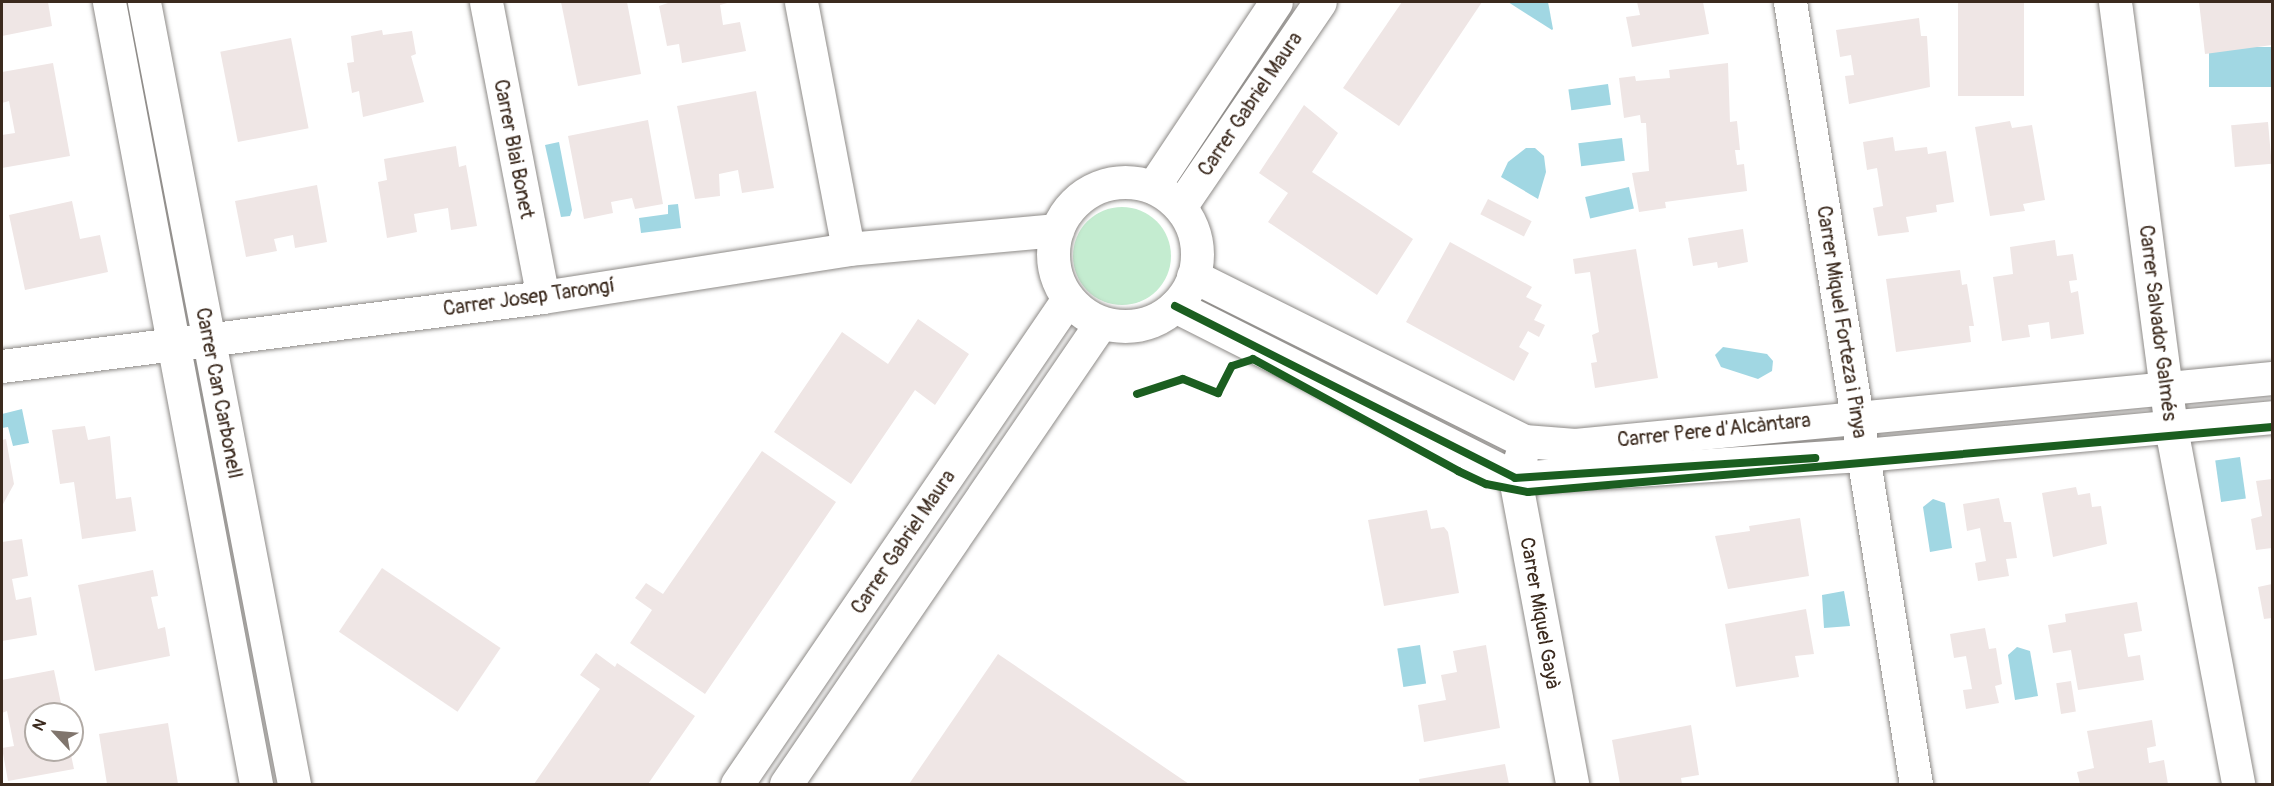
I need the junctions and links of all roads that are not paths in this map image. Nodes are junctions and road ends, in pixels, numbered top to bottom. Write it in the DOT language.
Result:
graph roads {
  1 [pos="109,2"];
  2 [pos="144,2"];
  3 [pos="486,2"];
  4 [pos="801,2"];
  5 [pos="1276,2"];
  6 [pos="1320,2"];
  7 [pos="1790,2"];
  8 [pos="2115,2"];
  9 [pos="1153,188"];
  10 [pos="1180,207"];
  11 [pos="1057,230"];
  12 [pos="848,249"];
  13 [pos="1193,276"];
  14 [pos="543,297"];
  15 [pos="1068,299"];
  16 [pos="1175,306"];
  17 [pos="1101,323"];
  18 [pos="208,338"];
  19 [pos="175,342"];
  20 [pos="2,366"];
  21 [pos="2272,378"];
  22 [pos="2167,388"];
  23 [pos="1857,415"];
  24 [pos="2272,417"];
  25 [pos="2172,428"];
  26 [pos="1524,441"];
  27 [pos="1864,455"];
  28 [pos="1515,478"];
  29 [pos="256,784"];
  30 [pos="294,784"];
  31 [pos="737,784"];
  32 [pos="786,784"];
  33 [pos="1572,784"];
  34 [pos="1917,784"];
  35 [pos="2238,784"];
  1 -- 19 [label="street"];
  2 -- 18 [label="street, Carrer Can Carbonell"];
  3 -- 14 [label="street, Carrer Blai Bonet"];
  4 -- 12 [label="street"];
  5 -- 9 [label="street, Carrer Gabriel Maura"];
  6 -- 10 [label="street, Carrer Gabriel Maura"];
  7 -- 23 [label="street, Carrer Miquel Forteza i Pinya"];
  8 -- 22 [label="street, Carrer Salvador Galmés"];
  9 -- 10 [label="street"];
  9 -- 11 [label="street"];
  10 -- 13 [label="street"];
  11 -- 12 [label="street, Carrer Josep Tarongí"];
  11 -- 15 [label="street"];
  12 -- 14 [label="street, Carrer Josep Tarongí"];
  13 -- 16 [label="street"];
  13 -- 26 [label="street, Carrer Pere d'Alcàntara"];
  14 -- 18 [label="street, Carrer Josep Tarongí"];
  15 -- 17 [label="street"];
  15 -- 31 [label="street, Carrer Gabriel Maura"];
  16 -- 17 [label="street"];
  16 -- 28 [label="street"];
  17 -- 32 [label="street, Carrer Gabriel Maura"];
  18 -- 19 [label="street, Carrer Josep Tarongí"];
  18 -- 30 [label="street, Carrer Can Carbonell"];
  19 -- 20 [label="street, Carrer Josep Tarongí"];
  19 -- 29 [label="street"];
  21 -- 22 [label="street, Carrer Pere d'Alcàntara"];
  22 -- 23 [label="street, Carrer Pere d'Alcàntara"];
  22 -- 25 [label="street, Carrer Salvador Galmés"];
  23 -- 26 [label="street, Carrer Pere d'Alcàntara"];
  23 -- 27 [label="street, Carrer Miquel Forteza i Pinya"];
  24 -- 25 [label="street"];
  25 -- 27 [label="street"];
  25 -- 35 [label="street, Carrer Salvador Galmés"];
  26 -- 28 [label="street, Carrer Miquel Gayà"];
  27 -- 28 [label="street"];
  27 -- 34 [label="street, Carrer Miquel Forteza i Pinya"];
  28 -- 33 [label="street, Carrer Miquel Gayà"];
}
